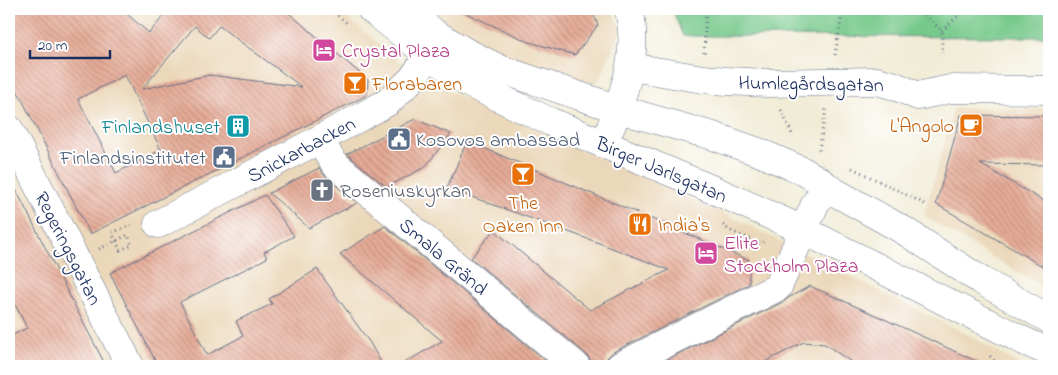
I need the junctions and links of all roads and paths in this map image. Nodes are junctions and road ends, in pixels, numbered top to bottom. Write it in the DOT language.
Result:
graph roads {
  1 [pos="371,9"];
  2 [pos="407,9"];
  3 [pos="629,9"];
  4 [pos="706,9"];
  5 [pos="843,9"];
  6 [pos="905,9"];
  7 [pos="924,9"];
  8 [pos="965,9"];
  9 [pos="928,18"];
  10 [pos="942,31"];
  11 [pos="704,53"];
  12 [pos="942,53"];
  13 [pos="835,54"];
  14 [pos="429,55"];
  15 [pos="630,68"];
  16 [pos="1049,90"];
  17 [pos="778,105"];
  18 [pos="826,107"];
  19 [pos="618,109"];
  20 [pos="11,138"];
  21 [pos="318,140"];
  22 [pos="604,144"];
  23 [pos="797,144"];
  24 [pos="818,153"];
  25 [pos="833,191"];
  26 [pos="158,224"];
  27 [pos="127,226"];
  28 [pos="804,230"];
  29 [pos="102,248"];
  30 [pos="1049,319"];
  31 [pos="1038,347"];
  32 [pos="130,366"];
  33 [pos="576,366"];
  34 [pos="620,366"];
  35 [pos="1045,366"];
  1 -- 14 [label="street, Birger Jarlsgatan"];
  2 -- 19 [label="street, Birger Jarlsgatan"];
  3 -- 15 [label="street"];
  4 -- 11 [label="path"];
  5 -- 13 [label="path"];
  6 -- 9 [label="path"];
  7 -- 9 [label="path"];
  8 -- 10 [label="path"];
  9 -- 10 [label="path"];
  10 -- 12 [label="path"];
  14 -- 21 [label="street, Snickarbacken"];
  14 -- 22 [label="street, Birger Jarlsgatan"];
  15 -- 16 [label="street, Humlegårdsgatan"];
  15 -- 19 [label="street"];
  17 -- 23 [label="path"];
  18 -- 24 [label="path"];
  19 -- 22 [label="street"];
  19 -- 25 [label="street, Birger Jarlsgatan"];
  20 -- 32 [label="street, Regeringsgatan"];
  21 -- 26 [label="street, Snickarbacken"];
  21 -- 33 [label="street, Smala Gränd"];
  22 -- 28 [label="street, Birger Jarlsgatan"];
  25 -- 28 [label="street"];
  25 -- 30 [label="street, Birger Jarlsgatan"];
  27 -- 29 [label="path"];
  28 -- 31 [label="street, Birger Jarlsgatan"];
  28 -- 34 [label="street"];
  31 -- 35 [label="street"];
}
